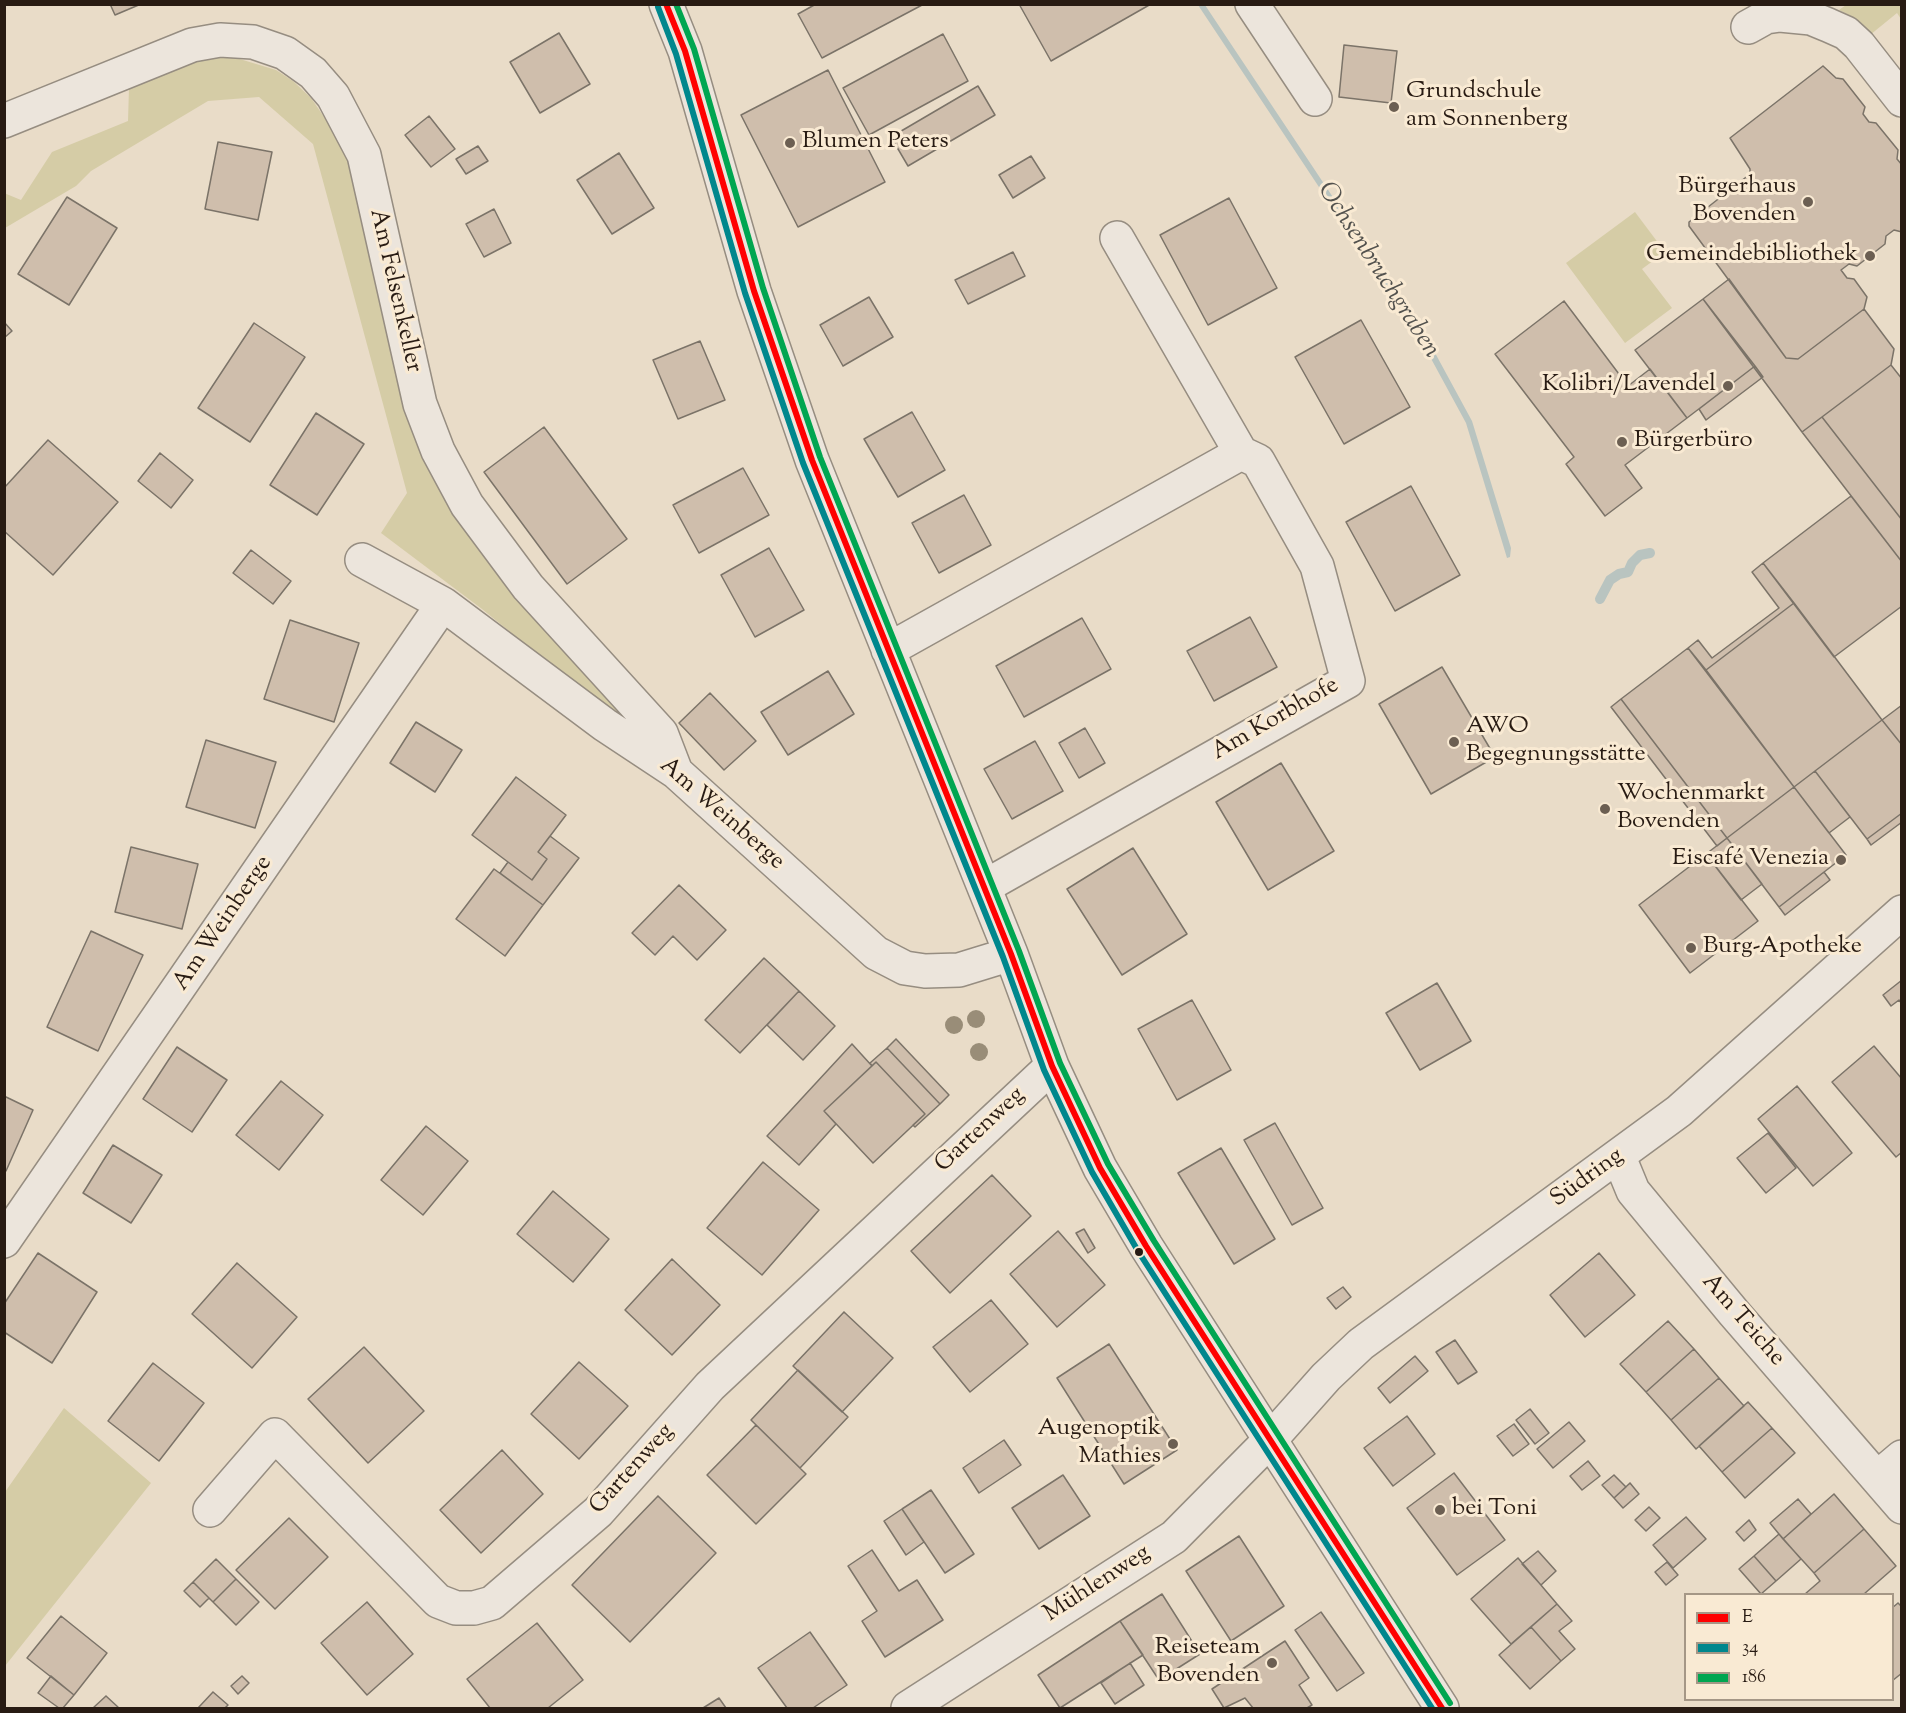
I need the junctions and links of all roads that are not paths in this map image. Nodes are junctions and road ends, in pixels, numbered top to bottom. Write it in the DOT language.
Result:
graph roads {
  1 [pos="666,4"];
  2 [pos="1252,4"];
  3 [pos="1748,27"];
  4 [pos="1315,99"];
  5 [pos="1902,100"];
  6 [pos="8,125"];
  7 [pos="1117,238"];
  8 [pos="1241,453"];
  9 [pos="362,560"];
  10 [pos="442,604"];
  11 [pos="888,650"];
  12 [pos="676,772"];
  13 [pos="984,887"];
  14 [pos="1902,912"];
  15 [pos="1011,954"];
  16 [pos="1052,1065"];
  17 [pos="1618,1157"];
  18 [pos="4,1241"];
  19 [pos="1270,1440"];
  20 [pos="1902,1457"];
  21 [pos="1877,1478"];
  22 [pos="1902,1507"];
  23 [pos="210,1510"];
  24 [pos="908,1708"];
  25 [pos="1442,1708"];
  1 -- 11 [label="street"];
  2 -- 4 [label="street"];
  3 -- 5 [label="street"];
  6 -- 12 [label="street, Am Felsenkeller"];
  7 -- 8 [label="street, Am Korbhofe"];
  8 -- 11 [label="street"];
  8 -- 13 [label="street, Am Korbhofe"];
  9 -- 10 [label="street, Am Weinberge"];
  10 -- 12 [label="street, Am Weinberge"];
  10 -- 18 [label="street, Am Weinberge"];
  11 -- 13 [label="street"];
  12 -- 15 [label="street, Am Weinberge"];
  13 -- 15 [label="street"];
  14 -- 17 [label="street, Südring"];
  15 -- 16 [label="street"];
  16 -- 19 [label="street"];
  16 -- 23 [label="street, Gartenweg"];
  17 -- 19 [label="street, Südring"];
  17 -- 21 [label="street, Am Teiche"];
  19 -- 24 [label="street, Mühlenweg"];
  19 -- 25 [label="street"];
  20 -- 21 [label="street"];
  21 -- 22 [label="street, Am Teiche"];
}
